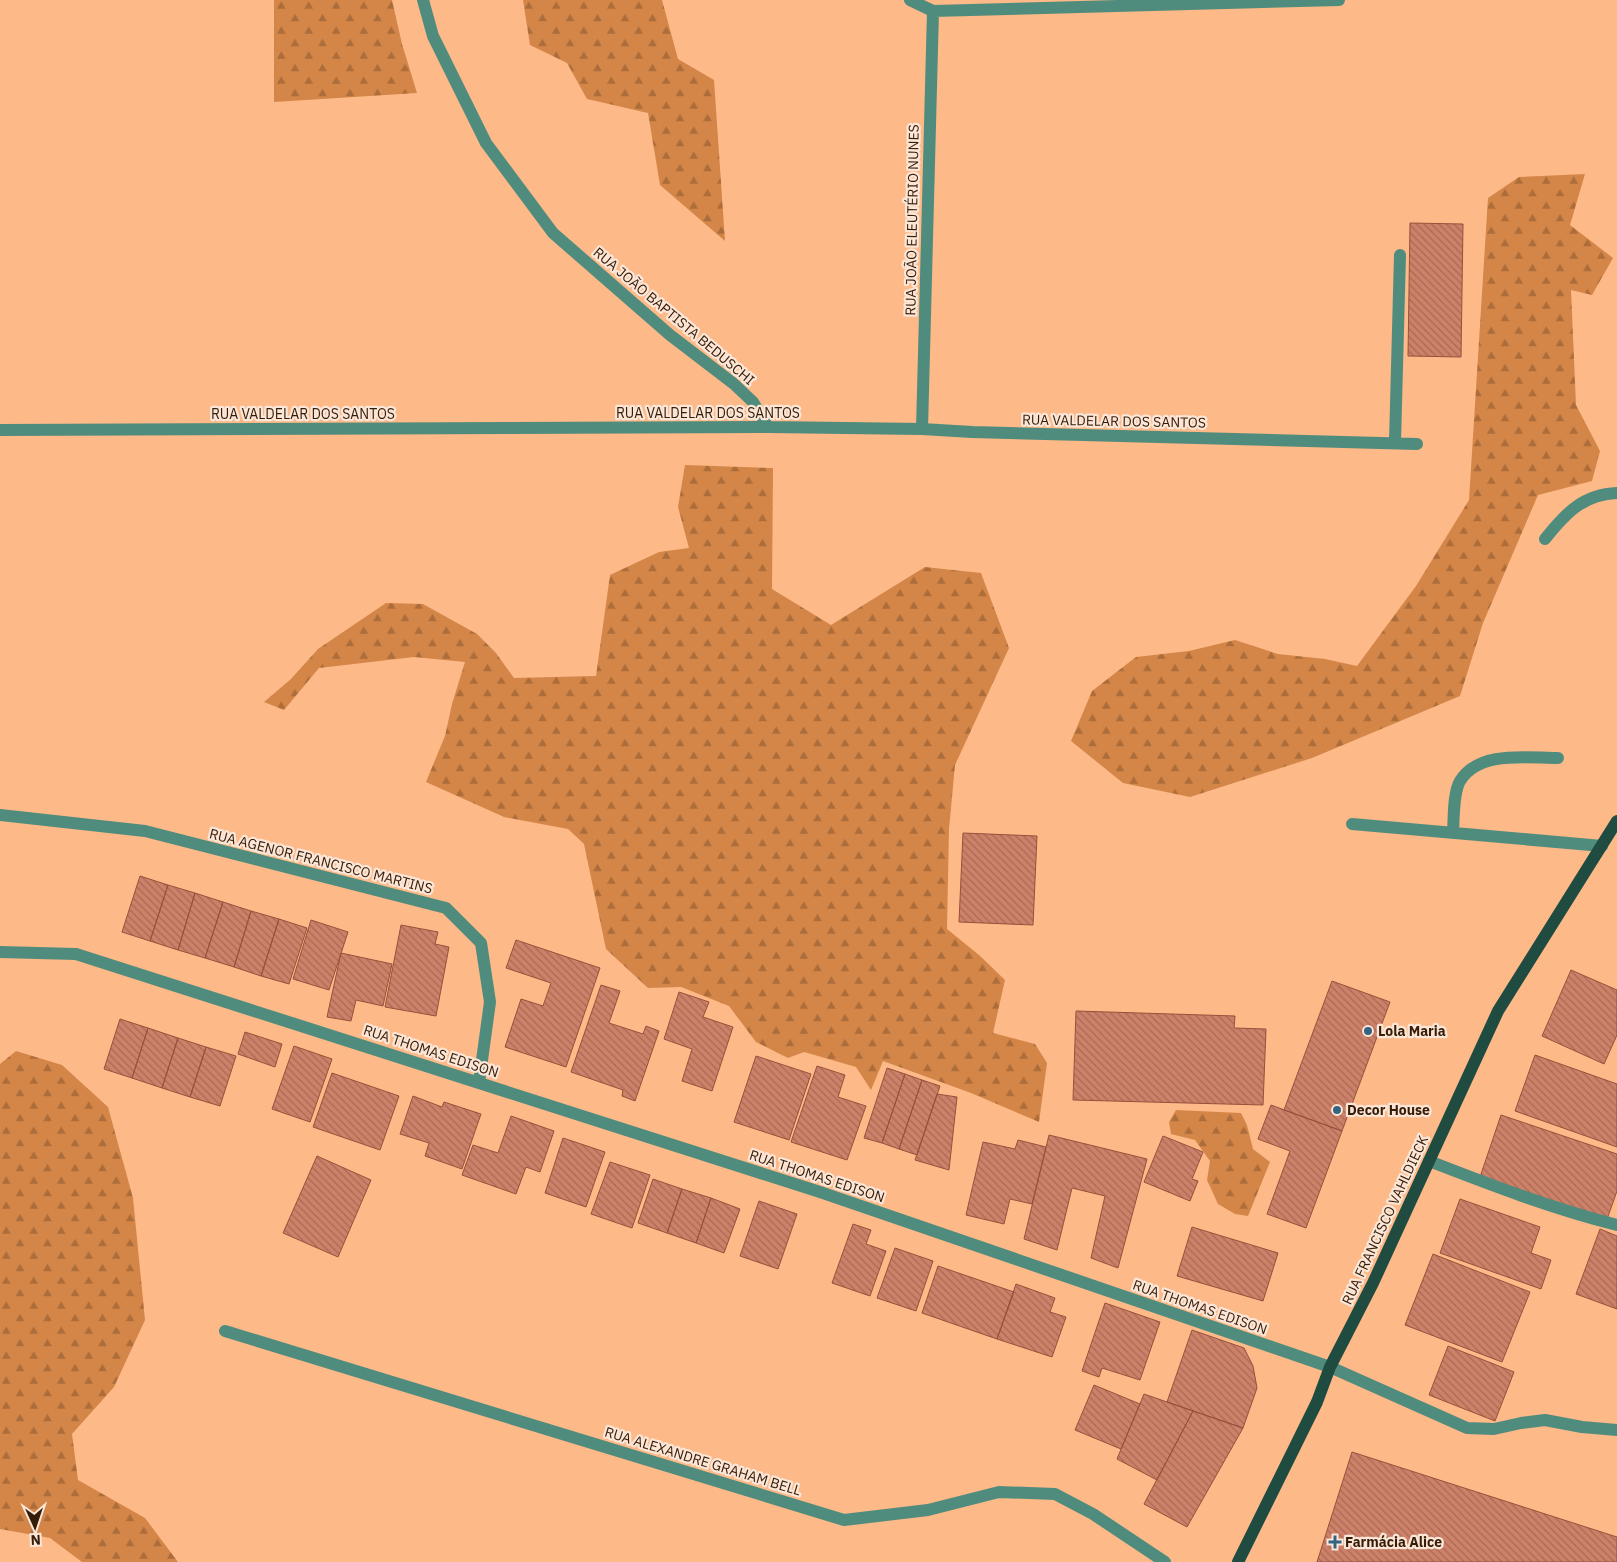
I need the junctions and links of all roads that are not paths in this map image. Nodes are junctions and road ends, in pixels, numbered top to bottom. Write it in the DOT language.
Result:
graph roads {
  1 [pos="423,0"];
  2 [pos="910,0"];
  3 [pos="1339,0"];
  4 [pos="933,11"];
  5 [pos="1400,255"];
  6 [pos="768,427"];
  7 [pos="922,429"];
  8 [pos="0,430"];
  9 [pos="1395,442"];
  10 [pos="1417,444"];
  11 [pos="1617,493"];
  12 [pos="1545,539"];
  13 [pos="1558,758"];
  14 [pos="0,815"];
  15 [pos="1617,821"];
  16 [pos="1352,824"];
  17 [pos="1453,832"];
  18 [pos="1602,846"];
  19 [pos="0,952"];
  20 [pos="479,1082"];
  21 [pos="1429,1161"];
  22 [pos="1617,1225"];
  23 [pos="225,1331"];
  24 [pos="1330,1367"];
  25 [pos="1617,1430"];
  26 [pos="1165,1562"];
  27 [pos="1238,1562"];
  1 -- 6 [label="street, RUA JOÃO BAPTISTA BEDUSCHI"];
  2 -- 4 [label="street"];
  3 -- 4 [label="street"];
  4 -- 7 [label="street, RUA JOÃO ELEUTÉRIO NUNES"];
  5 -- 9 [label="street"];
  6 -- 7 [label="street, RUA VALDELAR DOS SANTOS"];
  6 -- 8 [label="street, RUA VALDELAR DOS SANTOS"];
  7 -- 9 [label="street, RUA VALDELAR DOS SANTOS"];
  9 -- 10 [label="street, RUA VALDELAR DOS SANTOS"];
  11 -- 12 [label="street"];
  13 -- 17 [label="street"];
  14 -- 20 [label="street, RUA AGENOR FRANCISCO MARTINS"];
  15 -- 18 [label="main road, RUA FRANCISCO VAHLDIECK"];
  16 -- 17 [label="street"];
  17 -- 18 [label="street"];
  18 -- 21 [label="main road, RUA FRANCISCO VAHLDIECK"];
  19 -- 20 [label="street, RUA THOMAS EDISON"];
  20 -- 24 [label="street, RUA THOMAS EDISON"];
  21 -- 22 [label="street"];
  21 -- 24 [label="main road, RUA FRANCISCO VAHLDIECK"];
  23 -- 26 [label="street, RUA ALEXANDRE GRAHAM BELL"];
  24 -- 25 [label="street, RUA THOMAS EDISON"];
  24 -- 27 [label="main road, RUA FRANCISCO VAHLDIECK"];
}
